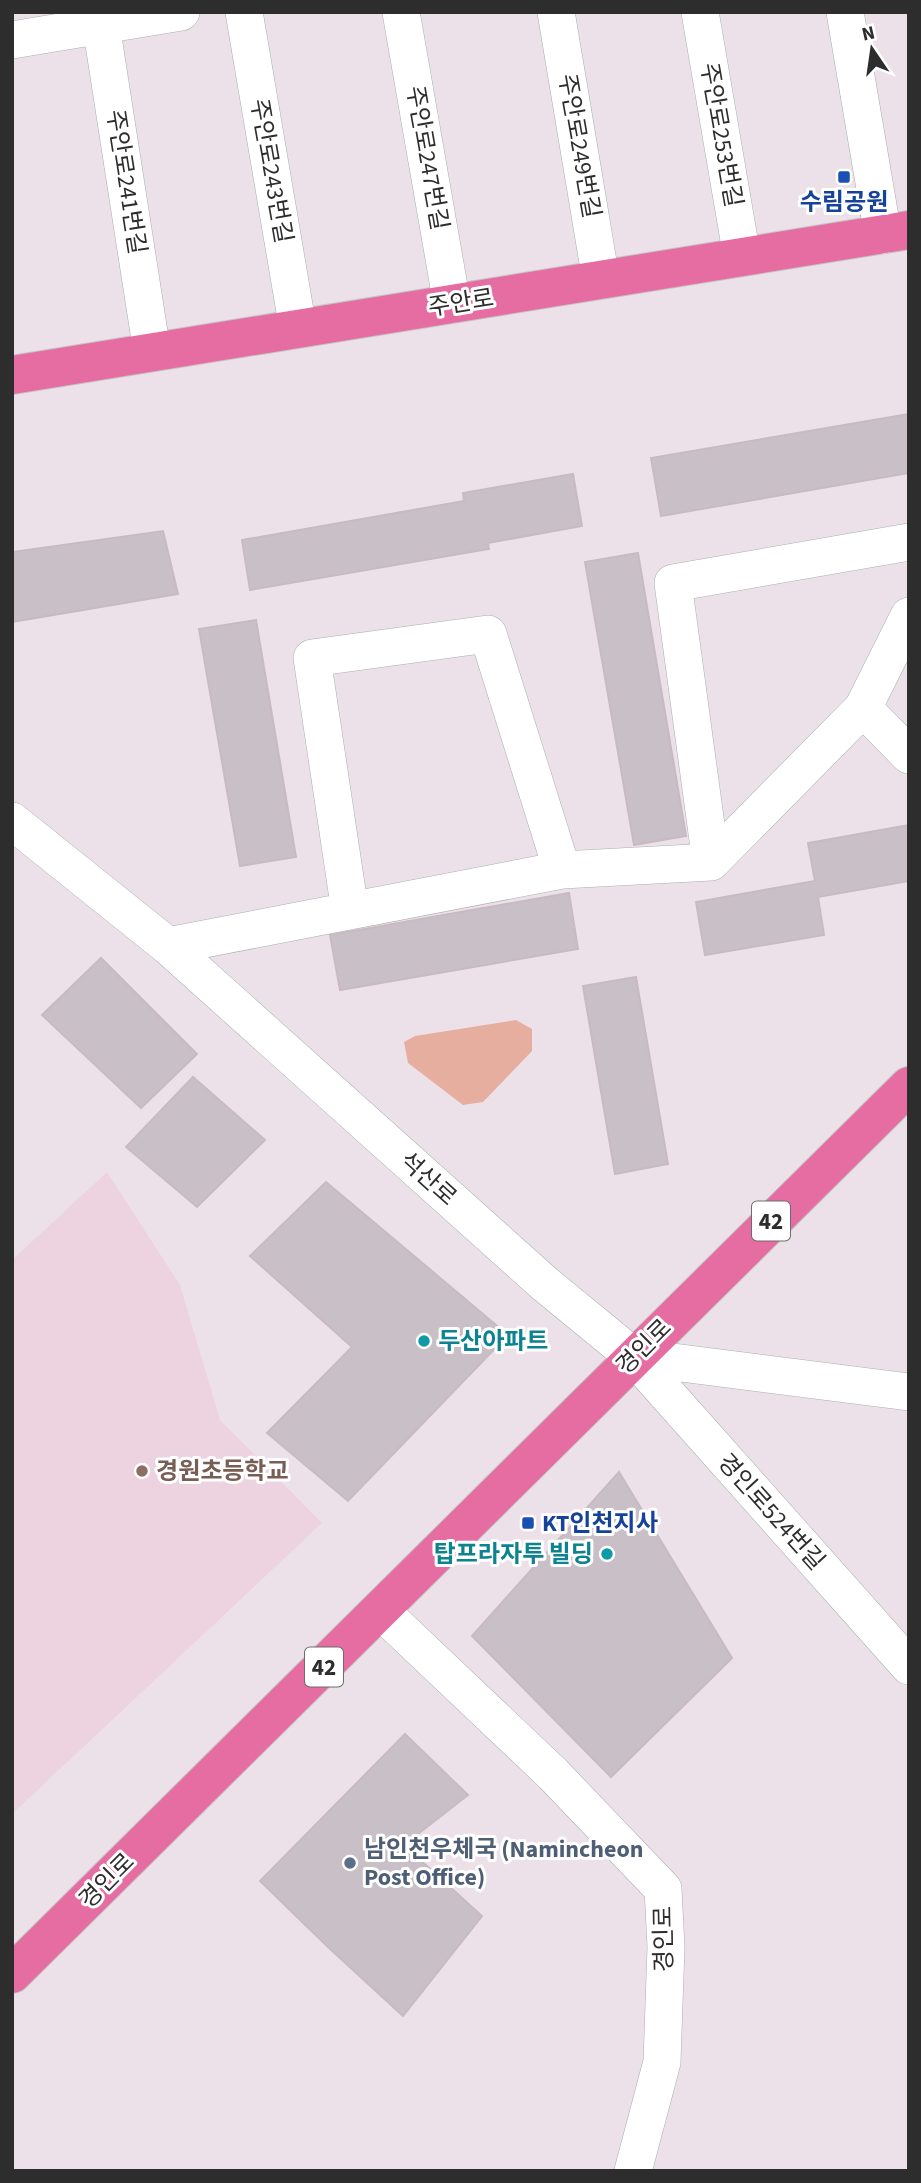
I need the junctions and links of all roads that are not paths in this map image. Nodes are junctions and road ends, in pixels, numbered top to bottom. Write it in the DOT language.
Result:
graph roads {
  1 [pos="181,12"];
  2 [pos="244,12"];
  3 [pos="401,12"];
  4 [pos="556,12"];
  5 [pos="700,12"];
  6 [pos="845,12"];
  7 [pos="100,19"];
  8 [pos="12,40"];
  9 [pos="896,232"];
  10 [pos="742,257"];
  11 [pos="601,280"];
  12 [pos="452,304"];
  13 [pos="298,329"];
  14 [pos="152,352"];
  15 [pos="12,375"];
  16 [pos="909,542"];
  17 [pos="909,616"];
  18 [pos="863,708"];
  19 [pos="909,755"];
  20 [pos="12,821"];
  21 [pos="711,862"];
  22 [pos="562,870"];
  23 [pos="350,911"];
  24 [pos="168,946"];
  25 [pos="909,1086"];
  26 [pos="634,1357"];
  27 [pos="909,1392"];
  28 [pos="381,1611"];
  29 [pos="909,1666"];
  30 [pos="12,1974"];
  31 [pos="633,2171"];
  1 -- 7 [label="street"];
  2 -- 13 [label="street, 주안로243번길"];
  3 -- 12 [label="street, 주안로247번길"];
  4 -- 11 [label="street, 주안로249번길"];
  5 -- 10 [label="street, 주안로253번길"];
  6 -- 9 [label="street"];
  7 -- 8 [label="street"];
  7 -- 14 [label="street, 주안로241번길"];
  9 -- 10 [label="main road, 주안로"];
  10 -- 11 [label="main road, 주안로"];
  11 -- 12 [label="main road, 주안로"];
  12 -- 13 [label="main road, 주안로"];
  13 -- 14 [label="main road, 주안로"];
  14 -- 15 [label="main road, 주안로"];
  16 -- 21 [label="street"];
  17 -- 18 [label="street"];
  18 -- 19 [label="street"];
  18 -- 21 [label="street"];
  20 -- 24 [label="street, 석산로"];
  21 -- 22 [label="street"];
  22 -- 23 [label="street"];
  22 -- 23 [label="street"];
  23 -- 24 [label="street"];
  24 -- 26 [label="street, 석산로"];
  25 -- 26 [label="main road, 경인로 / 42"];
  26 -- 27 [label="street"];
  26 -- 28 [label="main road, 경인로 / 42"];
  26 -- 29 [label="street, 경인로524번길"];
  28 -- 30 [label="main road, 경인로 / 42"];
  28 -- 31 [label="street, 경인로"];
}
